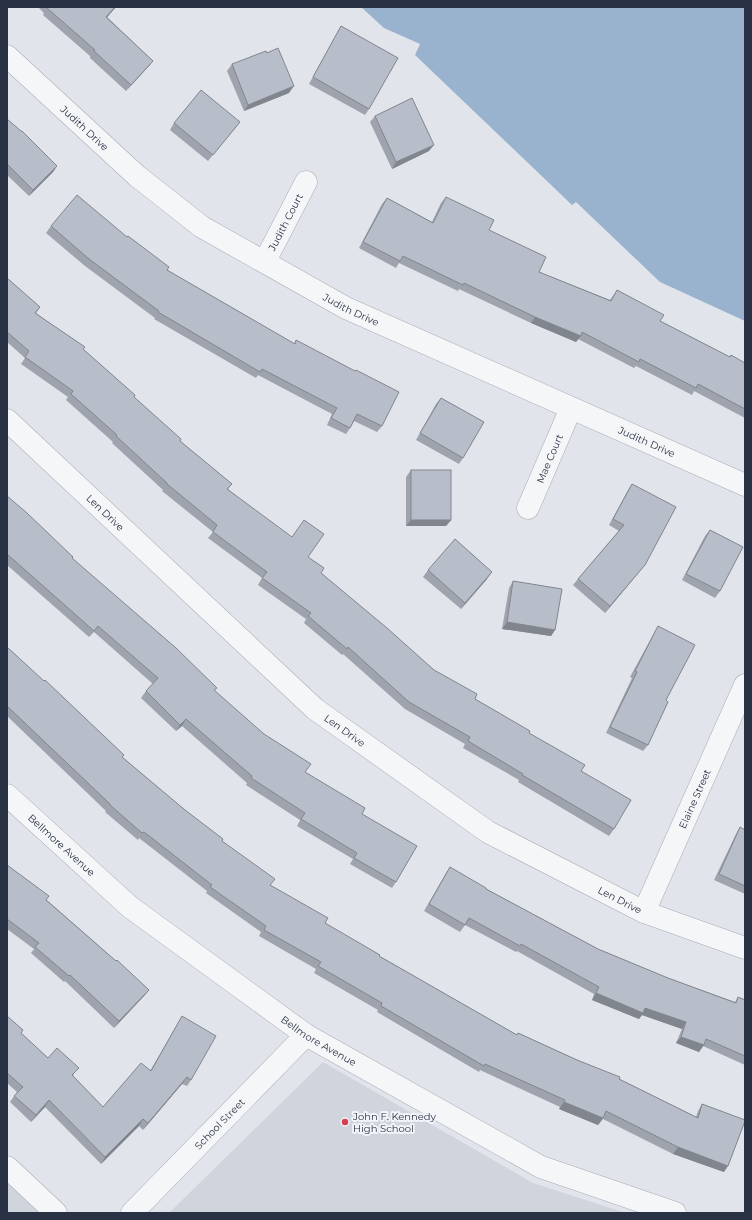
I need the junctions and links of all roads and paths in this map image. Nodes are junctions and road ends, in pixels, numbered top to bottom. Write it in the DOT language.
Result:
graph roads {
  1 [pos="7,56"];
  2 [pos="306,182"];
  3 [pos="265,261"];
  4 [pos="571,408"];
  5 [pos="7,420"];
  6 [pos="745,485"];
  7 [pos="528,508"];
  8 [pos="745,684"];
  9 [pos="7,795"];
  10 [pos="644,912"];
  11 [pos="745,948"];
  12 [pos="306,1035"];
  13 [pos="7,1167"];
  14 [pos="56,1213"];
  15 [pos="132,1213"];
  16 [pos="675,1213"];
  1 -- 3 [label="street, Judith Drive"];
  2 -- 3 [label="street, Judith Court"];
  3 -- 4 [label="street, Judith Drive"];
  4 -- 6 [label="street, Judith Drive"];
  4 -- 7 [label="street, Mae Court"];
  5 -- 10 [label="street, Len Drive"];
  8 -- 10 [label="street, Elaine Street"];
  9 -- 12 [label="street, Bellmore Avenue"];
  10 -- 11 [label="street, Len Drive"];
  12 -- 15 [label="street, School Street"];
  12 -- 16 [label="street, Bellmore Avenue"];
  13 -- 14 [label="street"];
}
